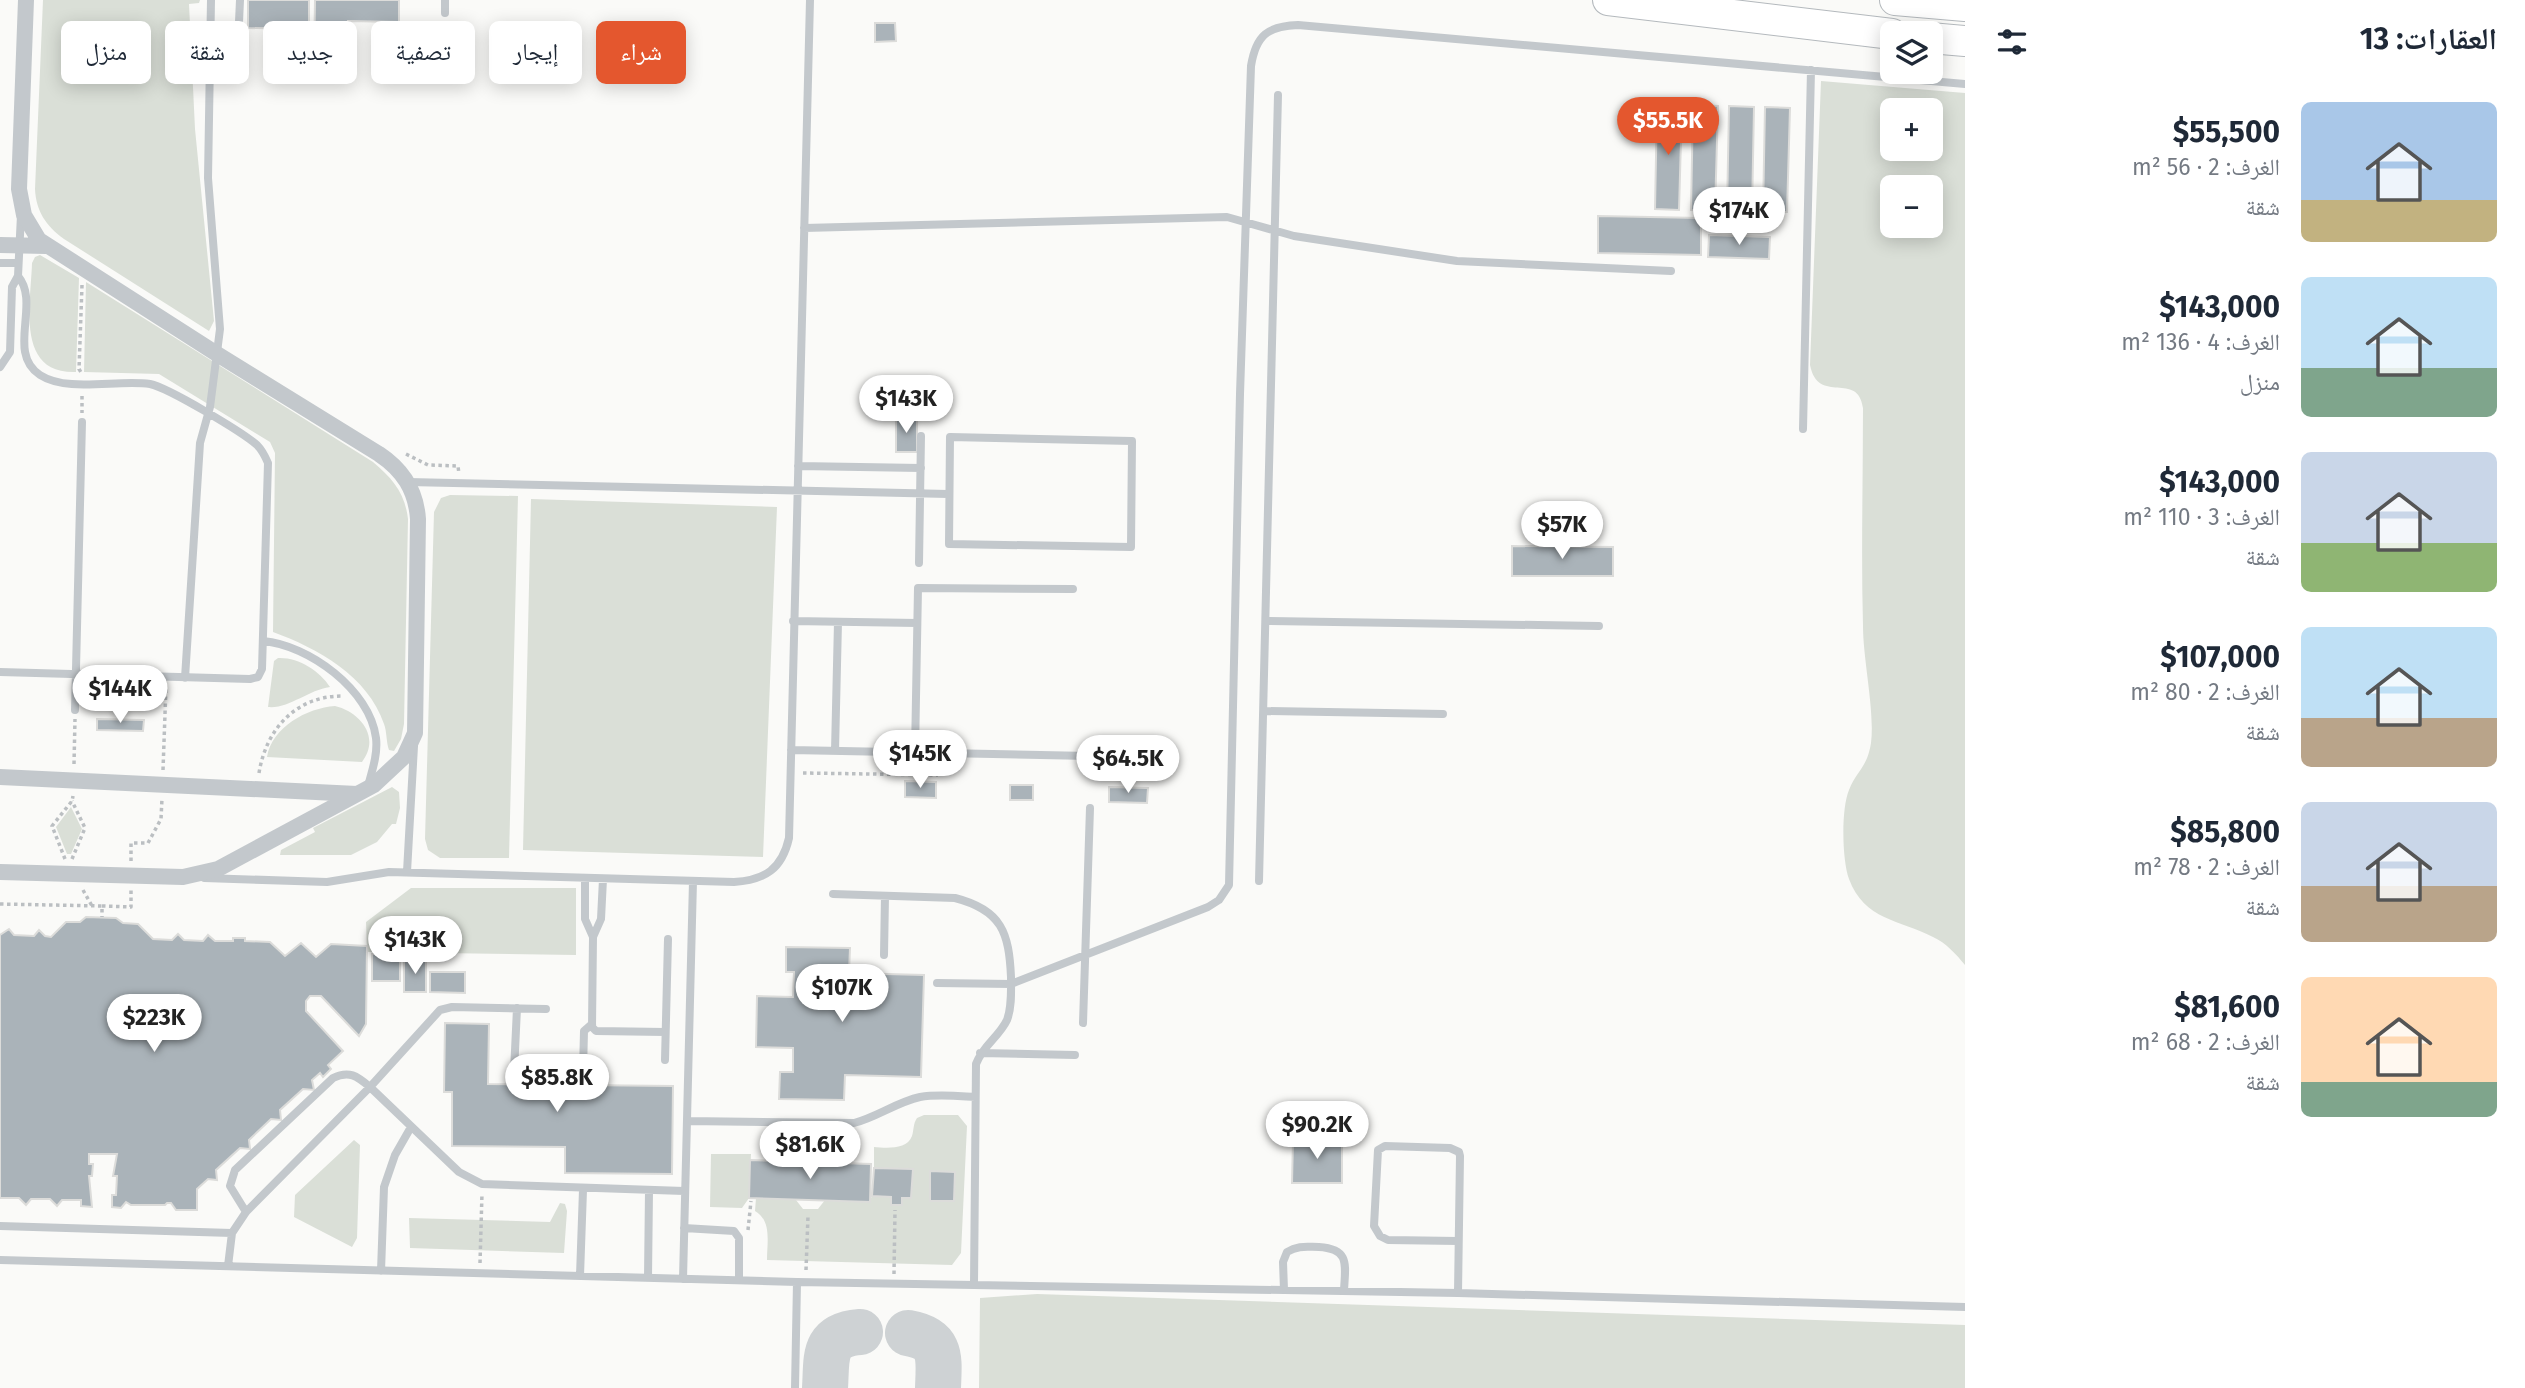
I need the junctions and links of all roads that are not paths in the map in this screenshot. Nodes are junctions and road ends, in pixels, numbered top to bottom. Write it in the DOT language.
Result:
graph roads {
  1 [pos="26,0"];
  2 [pos="211,0"];
  3 [pos="240,0"];
  4 [pos="445,0"];
  5 [pos="810,0"];
  6 [pos="1608,0"];
  7 [pos="1895,0"];
  8 [pos="1965,6"];
  9 [pos="445,13"];
  10 [pos="240,21"];
  11 [pos="1880,33"];
  12 [pos="1943,39"];
  13 [pos="1965,41"];
  14 [pos="1811,70"];
  15 [pos="1965,84"];
  16 [pos="1278,95"];
  17 [pos="21,206"];
  18 [pos="1245,222"];
  19 [pos="804,228"];
  20 [pos="1275,232"];
  21 [pos="0,245"];
  22 [pos="19,246"];
  23 [pos="46,246"];
  24 [pos="0,263"];
  25 [pos="18,263"];
  26 [pos="1671,271"];
  27 [pos="18,276"];
  28 [pos="217,354"];
  29 [pos="0,368"];
  30 [pos="208,415"];
  31 [pos="82,422"];
  32 [pos="1803,429"];
  33 [pos="921,436"];
  34 [pos="798,466"];
  35 [pos="921,468"];
  36 [pos="408,482"];
  37 [pos="797,491"];
  38 [pos="920,493"];
  39 [pos="948,494"];
  40 [pos="919,563"];
  41 [pos="1073,589"];
  42 [pos="793,621"];
  43 [pos="1266,621"];
  44 [pos="838,622"];
  45 [pos="917,622"];
  46 [pos="1599,626"];
  47 [pos="263,641"];
  48 [pos="0,672"];
  49 [pos="76,675"];
  50 [pos="185,678"];
  51 [pos="75,710"];
  52 [pos="1264,711"];
  53 [pos="1443,714"];
  54 [pos="415,733"];
  55 [pos="790,750"];
  56 [pos="835,751"];
  57 [pos="915,752"];
  58 [pos="1139,757"];
  59 [pos="0,777"];
  60 [pos="362,791"];
  61 [pos="1090,808"];
  62 [pos="0,872"];
  63 [pos="407,872"];
  64 [pos="183,877"];
  65 [pos="584,878"];
  66 [pos="603,879"];
  67 [pos="693,881"];
  68 [pos="1259,881"];
  69 [pos="832,894"];
  70 [pos="885,896"];
  71 [pos="593,937"];
  72 [pos="667,939"];
  73 [pos="884,955"];
  74 [pos="1086,955"];
  75 [pos="937,983"];
  76 [pos="1011,984"];
  77 [pos="517,1008"];
  78 [pos="545,1009"];
  79 [pos="1083,1023"];
  80 [pos="592,1024"];
  81 [pos="665,1032"];
  82 [pos="980,1053"];
  83 [pos="1075,1055"];
  84 [pos="665,1060"];
  85 [pos="583,1071"];
  86 [pos="514,1072"];
  87 [pos="370,1087"];
  88 [pos="975,1097"];
  89 [pos="687,1121"];
  90 [pos="411,1127"];
  91 [pos="583,1190"];
  92 [pos="649,1191"];
  93 [pos="684,1191"];
  94 [pos="246,1212"];
  95 [pos="0,1226"];
  96 [pos="684,1228"];
  97 [pos="232,1233"];
  98 [pos="1458,1241"];
  99 [pos="0,1260"];
  100 [pos="228,1266"];
  101 [pos="380,1271"];
  102 [pos="580,1276"];
  103 [pos="648,1278"];
  104 [pos="683,1279"];
  105 [pos="739,1280"];
  106 [pos="802,1282"];
  107 [pos="974,1284"];
  108 [pos="1284,1290"];
  109 [pos="1344,1291"];
  110 [pos="1458,1293"];
  111 [pos="1965,1307"];
  112 [pos="795,1388"];
  1 -- 17 [label="street"];
  2 -- 28 [label="lane"];
  3 -- 10 [label="lane"];
  4 -- 9 [label="lane"];
  5 -- 19 [label="lane"];
  6 -- 11 [label="highway"];
  7 -- 8 [label="highway"];
  12 -- 13 [label="highway"];
  14 -- 15 [label="lane"];
  14 -- 18 [label="lane"];
  14 -- 32 [label="lane"];
  16 -- 20 [label="lane"];
  17 -- 22 [label="lane"];
  17 -- 23 [label="street"];
  18 -- 19 [label="lane"];
  18 -- 20 [label="lane"];
  18 -- 74 [label="lane"];
  19 -- 34 [label="lane"];
  20 -- 26 [label="lane"];
  20 -- 43 [label="lane"];
  21 -- 22 [label="street"];
  22 -- 23 [label="street"];
  22 -- 25 [label="lane"];
  23 -- 28 [label="street"];
  24 -- 25 [label="lane"];
  25 -- 27 [label="lane"];
  27 -- 29 [label="lane"];
  27 -- 30 [label="lane"];
  28 -- 30 [label="lane"];
  28 -- 36 [label="street"];
  30 -- 47 [label="lane"];
  30 -- 50 [label="lane"];
  31 -- 49 [label="lane"];
  33 -- 35 [label="lane"];
  34 -- 35 [label="lane"];
  34 -- 37 [label="lane"];
  35 -- 38 [label="lane"];
  36 -- 37 [label="lane"];
  36 -- 54 [label="street"];
  37 -- 38 [label="lane"];
  37 -- 42 [label="lane"];
  38 -- 39 [label="lane"];
  38 -- 40 [label="lane"];
  39 -- 39 [label="lane"];
  41 -- 45 [label="lane"];
  42 -- 44 [label="lane"];
  42 -- 55 [label="lane"];
  43 -- 46 [label="lane"];
  43 -- 52 [label="lane"];
  44 -- 45 [label="lane"];
  44 -- 56 [label="lane"];
  45 -- 57 [label="lane"];
  47 -- 50 [label="lane"];
  47 -- 60 [label="lane"];
  48 -- 49 [label="lane"];
  49 -- 50 [label="lane"];
  49 -- 51 [label="lane"];
  52 -- 53 [label="lane"];
  52 -- 68 [label="lane"];
  54 -- 60 [label="street"];
  54 -- 63 [label="lane"];
  55 -- 56 [label="lane"];
  55 -- 67 [label="lane"];
  56 -- 57 [label="lane"];
  57 -- 58 [label="lane"];
  59 -- 60 [label="street"];
  60 -- 64 [label="street"];
  61 -- 74 [label="lane"];
  62 -- 64 [label="street"];
  63 -- 64 [label="lane"];
  63 -- 65 [label="lane"];
  65 -- 66 [label="lane"];
  65 -- 71 [label="lane"];
  66 -- 67 [label="lane"];
  66 -- 71 [label="lane"];
  67 -- 89 [label="lane"];
  69 -- 70 [label="lane"];
  70 -- 73 [label="lane"];
  70 -- 76 [label="lane"];
  71 -- 80 [label="lane"];
  72 -- 81 [label="lane"];
  74 -- 76 [label="lane"];
  74 -- 79 [label="lane"];
  75 -- 76 [label="lane"];
  76 -- 82 [label="lane"];
  77 -- 78 [label="lane"];
  77 -- 86 [label="lane"];
  77 -- 87 [label="lane"];
  80 -- 81 [label="lane"];
  80 -- 85 [label="lane"];
  81 -- 84 [label="lane"];
  82 -- 83 [label="lane"];
  82 -- 88 [label="lane"];
  87 -- 90 [label="lane"];
  87 -- 94 [label="lane"];
  87 -- 94 [label="lane"];
  88 -- 89 [label="lane"];
  88 -- 107 [label="lane"];
  89 -- 93 [label="lane"];
  90 -- 91 [label="lane"];
  90 -- 101 [label="lane"];
  91 -- 92 [label="lane"];
  91 -- 102 [label="lane"];
  92 -- 93 [label="lane"];
  92 -- 103 [label="lane"];
  93 -- 96 [label="lane"];
  94 -- 97 [label="lane"];
  95 -- 97 [label="lane"];
  96 -- 104 [label="lane"];
  96 -- 105 [label="lane"];
  97 -- 100 [label="lane"];
  98 -- 98 [label="lane"];
  98 -- 110 [label="lane"];
  99 -- 100 [label="lane"];
  100 -- 101 [label="lane"];
  101 -- 102 [label="lane"];
  102 -- 103 [label="lane"];
  103 -- 104 [label="lane"];
  104 -- 105 [label="lane"];
  105 -- 106 [label="lane"];
  106 -- 107 [label="lane"];
  106 -- 112 [label="lane"];
  107 -- 108 [label="lane"];
  108 -- 109 [label="lane"];
  108 -- 109 [label="lane"];
  109 -- 110 [label="lane"];
  110 -- 111 [label="lane"];
}
